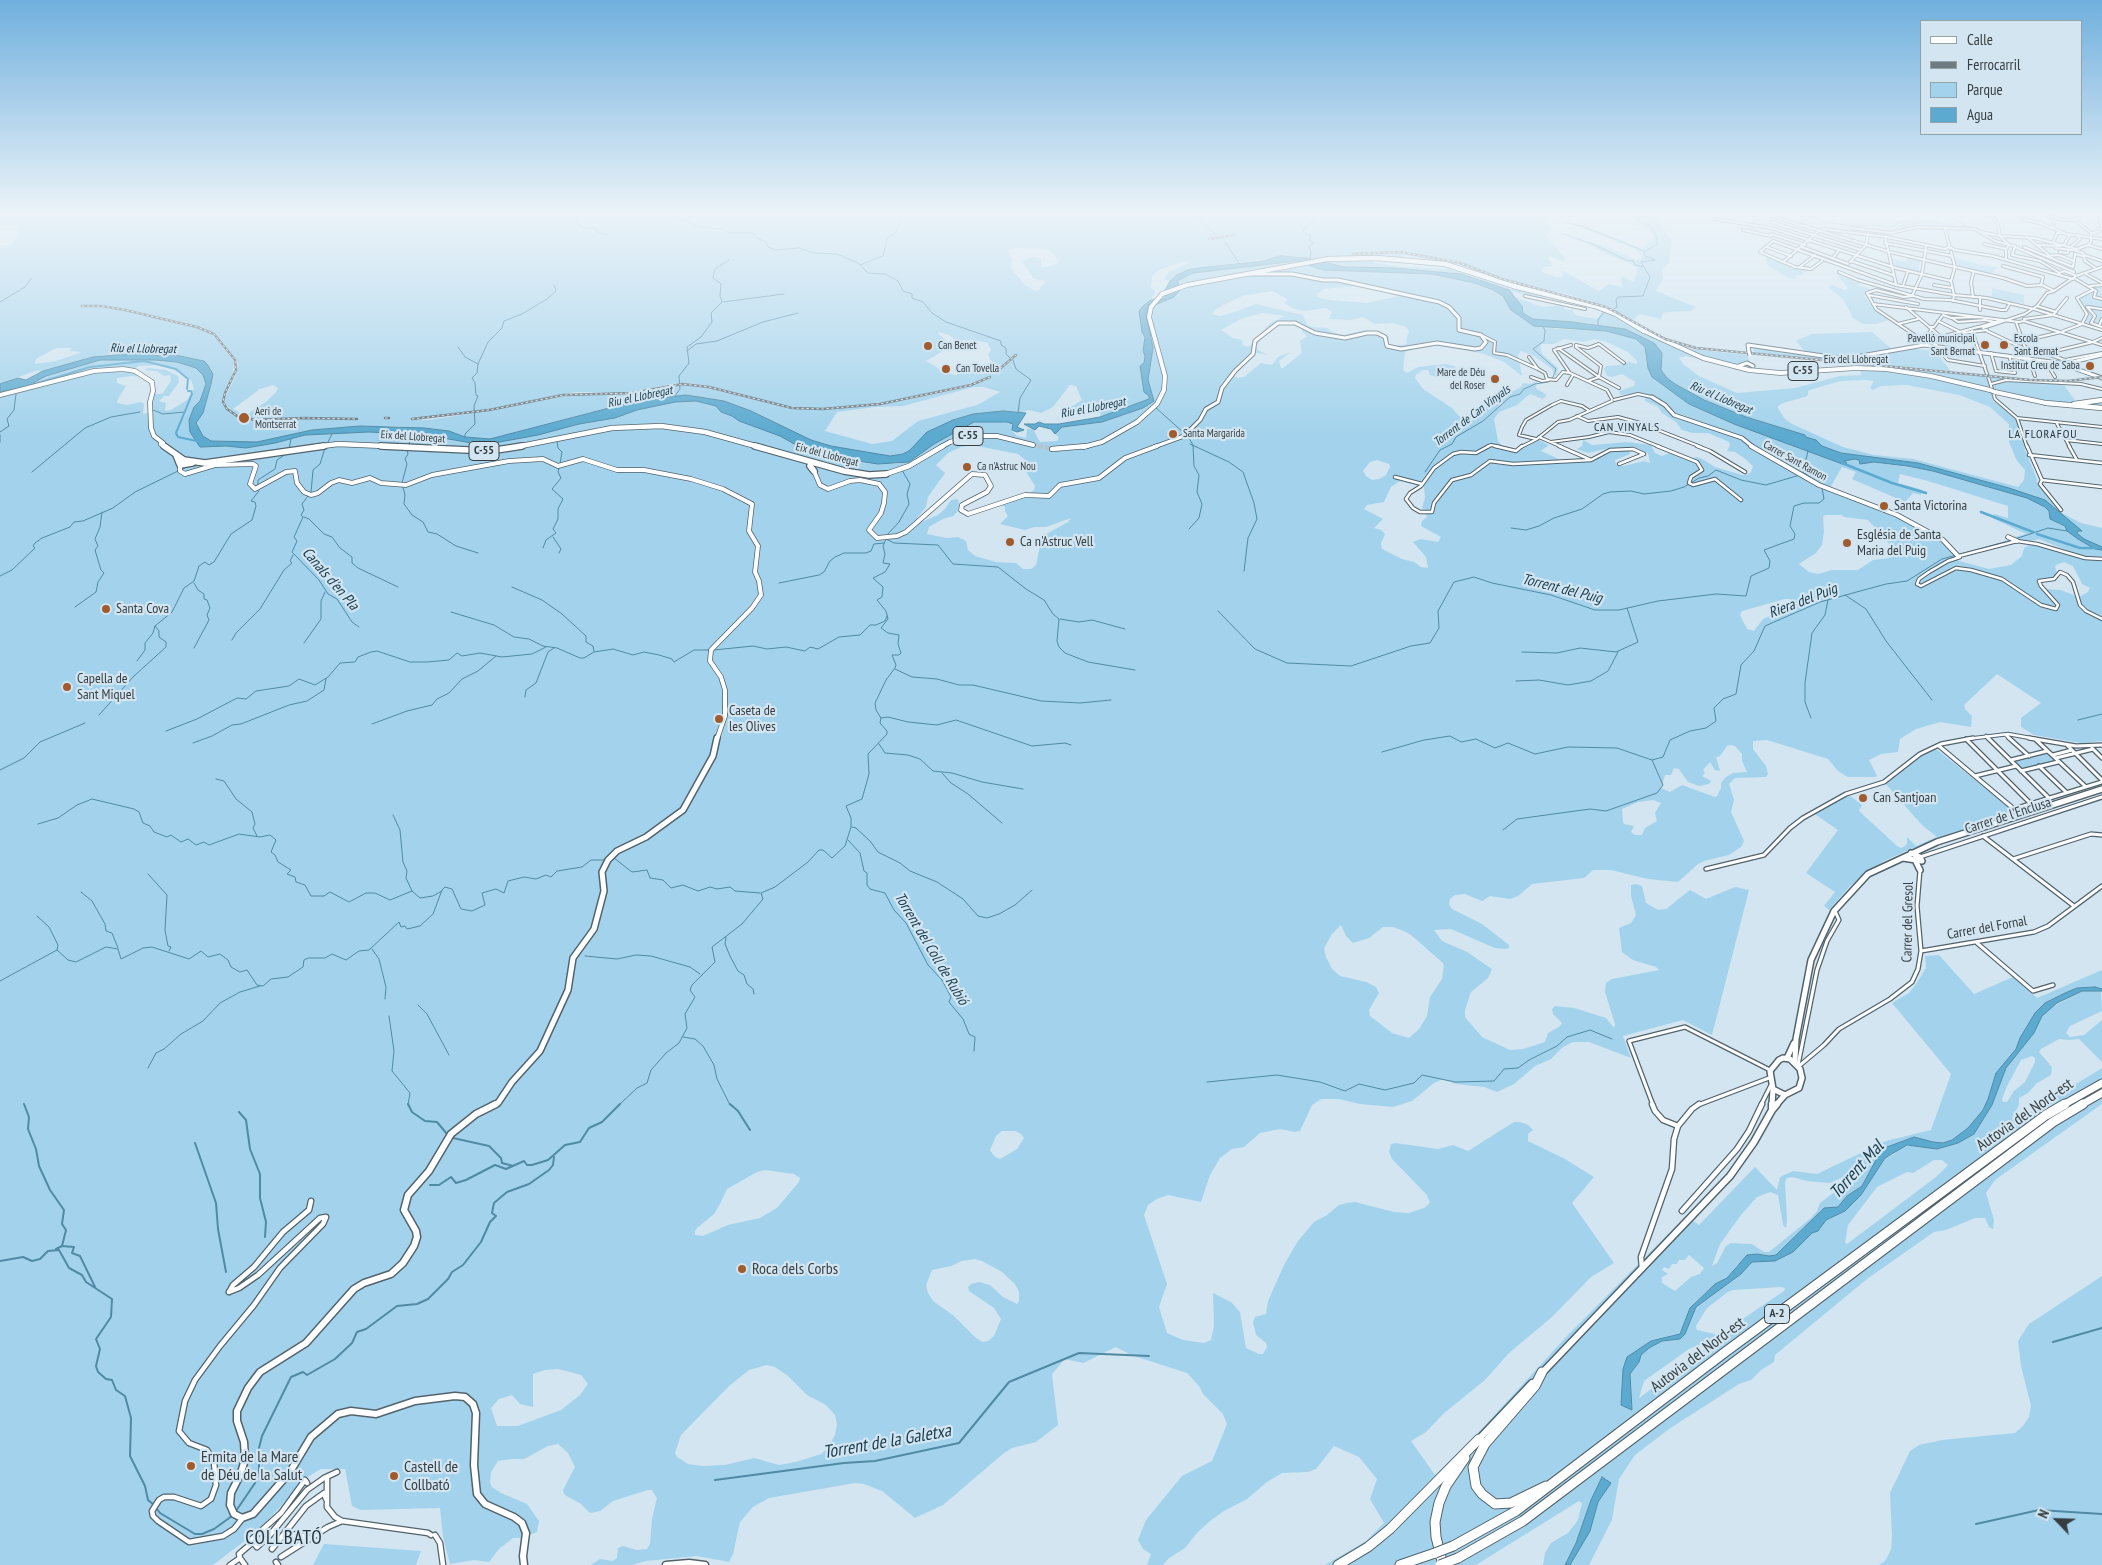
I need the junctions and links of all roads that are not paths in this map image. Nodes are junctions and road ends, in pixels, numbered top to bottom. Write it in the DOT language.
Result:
graph roads {
  1 [pos="1181,287"];
  2 [pos="1370,287"];
  3 [pos="1517,287"];
  4 [pos="1518,287"];
  5 [pos="1882,287"];
  6 [pos="1907,287"];
  7 [pos="1933,287"];
  8 [pos="1946,287"];
  9 [pos="1973,287"];
  10 [pos="2045,287"];
  11 [pos="2059,287"];
  12 [pos="2089,287"];
  13 [pos="1952,288"];
  14 [pos="1916,289"];
  15 [pos="2093,290"];
  16 [pos="1531,291"];
  17 [pos="1931,291"];
  18 [pos="2054,291"];
  19 [pos="1867,295"];
  20 [pos="1954,295"];
  21 [pos="1525,296"];
  22 [pos="1552,296"];
  23 [pos="1912,296"];
  24 [pos="1974,297"];
  25 [pos="1980,297"];
  26 [pos="1542,298"];
  27 [pos="2068,298"];
  28 [pos="2102,299"];
  29 [pos="1953,301"];
  30 [pos="1873,304"];
  31 [pos="1918,304"];
  32 [pos="2010,304"];
  33 [pos="1980,306"];
  34 [pos="2037,306"];
  35 [pos="2082,306"];
  36 [pos="1906,307"];
  37 [pos="2088,307"];
  38 [pos="2102,308"];
  39 [pos="1585,309"];
  40 [pos="2034,309"];
  41 [pos="1980,310"];
  42 [pos="2056,312"];
  43 [pos="2053,315"];
  44 [pos="1982,316"];
  45 [pos="2020,317"];
  46 [pos="1951,318"];
  47 [pos="1972,318"];
  48 [pos="1919,319"];
  49 [pos="2005,319"];
  50 [pos="2102,319"];
  51 [pos="1981,320"];
  52 [pos="2010,320"];
  53 [pos="2023,320"];
  54 [pos="1938,321"];
  55 [pos="1975,322"];
  56 [pos="1996,322"];
  57 [pos="2016,322"];
  58 [pos="1898,324"];
  59 [pos="2082,324"];
  60 [pos="1930,328"];
  61 [pos="1983,328"];
  62 [pos="2101,328"];
  63 [pos="1644,331"];
  64 [pos="1972,331"];
  65 [pos="1960,332"];
  66 [pos="2061,332"];
  67 [pos="1476,334"];
  68 [pos="2102,338"];
  69 [pos="1924,340"];
  70 [pos="2023,341"];
  71 [pos="2092,342"];
  72 [pos="1666,343"];
  73 [pos="1924,344"];
  74 [pos="1935,344"];
  75 [pos="1571,345"];
  76 [pos="2102,345"];
  77 [pos="1558,348"];
  78 [pos="2025,348"];
  79 [pos="1980,351"];
  80 [pos="1678,353"];
  81 [pos="1991,353"];
  82 [pos="2042,354"];
  83 [pos="2102,354"];
  84 [pos="2009,356"];
  85 [pos="1529,358"];
  86 [pos="2029,360"];
  87 [pos="1751,361"];
  88 [pos="1624,363"];
  89 [pos="1747,363"];
  90 [pos="2071,364"];
  91 [pos="1728,366"];
  92 [pos="1752,366"];
  93 [pos="1985,366"];
  94 [pos="1538,369"];
  95 [pos="1749,370"];
  96 [pos="1571,374"];
  97 [pos="1531,376"];
  98 [pos="2035,376"];
  99 [pos="1599,377"];
  100 [pos="2056,377"];
  101 [pos="2102,378"];
  102 [pos="1549,380"];
  103 [pos="1587,382"];
  104 [pos="1991,384"];
  105 [pos="1567,385"];
  106 [pos="1619,388"];
  107 [pos="2102,389"];
  108 [pos="0,396"];
  109 [pos="1652,397"];
  110 [pos="1613,400"];
  111 [pos="2046,402"];
  112 [pos="2102,402"];
  113 [pos="2102,408"];
  114 [pos="1589,410"];
  115 [pos="1576,416"];
  116 [pos="2017,418"];
  117 [pos="2055,422"];
  118 [pos="2102,426"];
  119 [pos="1538,438"];
  120 [pos="2066,440"];
  121 [pos="1551,442"];
  122 [pos="162,444"];
  123 [pos="2102,444"];
  124 [pos="1033,445"];
  125 [pos="1052,449"];
  126 [pos="178,455"];
  127 [pos="2029,455"];
  128 [pos="806,459"];
  129 [pos="1591,460"];
  130 [pos="2077,460"];
  131 [pos="216,461"];
  132 [pos="200,462"];
  133 [pos="2102,463"];
  134 [pos="1619,464"];
  135 [pos="182,465"];
  136 [pos="814,466"];
  137 [pos="829,466"];
  138 [pos="1745,472"];
  139 [pos="888,473"];
  140 [pos="1394,477"];
  141 [pos="2042,480"];
  142 [pos="1422,484"];
  143 [pos="2102,487"];
  144 [pos="1741,500"];
  145 [pos="2061,510"];
  146 [pos="2009,538"];
  147 [pos="2017,541"];
  148 [pos="1958,555"];
  149 [pos="2102,559"];
  150 [pos="2102,619"];
  151 [pos="2005,734"];
  152 [pos="1985,736"];
  153 [pos="1966,739"];
  154 [pos="2035,739"];
  155 [pos="2066,745"];
  156 [pos="2102,745"];
  157 [pos="1940,746"];
  158 [pos="2091,748"];
  159 [pos="2048,751"];
  160 [pos="2073,752"];
  161 [pos="2029,756"];
  162 [pos="2054,756"];
  163 [pos="2102,758"];
  164 [pos="2011,760"];
  165 [pos="2059,762"];
  166 [pos="2016,766"];
  167 [pos="2039,766"];
  168 [pos="1998,770"];
  169 [pos="2021,771"];
  170 [pos="1974,776"];
  171 [pos="2102,781"];
  172 [pos="2085,786"];
  173 [pos="2102,789"];
  174 [pos="2066,792"];
  175 [pos="2102,796"];
  176 [pos="2049,798"];
  177 [pos="2097,798"];
  178 [pos="2102,802"];
  179 [pos="2031,804"];
  180 [pos="2102,835"];
  181 [pos="1983,836"];
  182 [pos="1921,849"];
  183 [pos="1909,853"];
  184 [pos="1899,858"];
  185 [pos="1921,859"];
  186 [pos="2013,859"];
  187 [pos="1914,860"];
  188 [pos="1706,869"];
  189 [pos="1920,870"];
  190 [pos="2102,886"];
  191 [pos="2074,906"];
  192 [pos="1834,911"];
  193 [pos="1976,942"];
  194 [pos="1921,951"];
  195 [pos="2053,985"];
  196 [pos="1796,1039"];
  197 [pos="1787,1058"];
  198 [pos="1797,1064"];
  199 [pos="1770,1070"];
  200 [pos="1769,1078"];
  201 [pos="2102,1082"];
  202 [pos="1772,1087"];
  203 [pos="2102,1093"];
  204 [pos="1785,1096"];
  205 [pos="1772,1110"];
  206 [pos="1678,1126"];
  207 [pos="311,1201"];
  208 [pos="1682,1212"];
  209 [pos="1642,1270"];
  210 [pos="1542,1372"];
  211 [pos="1479,1439"];
  212 [pos="338,1472"];
  213 [pos="328,1476"];
  214 [pos="309,1485"];
  215 [pos="1549,1485"];
  216 [pos="326,1499"];
  217 [pos="240,1518"];
  218 [pos="342,1521"];
  219 [pos="284,1533"];
  220 [pos="253,1542"];
  221 [pos="305,1542"];
  222 [pos="272,1549"];
  223 [pos="281,1557"];
  224 [pos="240,1558"];
  225 [pos="230,1565"];
  226 [pos="245,1565"];
  227 [pos="443,1565"];
  228 [pos="524,1565"];
  229 [pos="666,1565"];
  230 [pos="705,1565"];
  231 [pos="1338,1565"];
  232 [pos="1400,1565"];
  233 [pos="1442,1565"];
  1 -- 125 [label="main road, Eix del Llobregat / C-55"];
  2 -- 67 [label="street"];
  3 -- 63 [label="highway, Eix del Llobregat / C-55"];
  4 -- 16 [label="highway, Eix del Llobregat / C-55"];
  5 -- 23 [label="street"];
  6 -- 14 [label="street"];
  7 -- 17 [label="street"];
  8 -- 13 [label="street"];
  9 -- 24 [label="street"];
  10 -- 18 [label="street"];
  11 -- 18 [label="street"];
  12 -- 28 [label="street"];
  13 -- 20 [label="street"];
  14 -- 17 [label="street"];
  14 -- 23 [label="street"];
  15 -- 35 [label="street"];
  16 -- 22 [label="highway, Eix del Llobregat / C-55"];
  16 -- 26 [label="highway"];
  17 -- 20 [label="street"];
  18 -- 34 [label="street"];
  19 -- 23 [label="street"];
  19 -- 30 [label="street"];
  19 -- 31 [label="street"];
  20 -- 24 [label="street"];
  20 -- 29 [label="street"];
  21 -- 26 [label="street"];
  22 -- 26 [label="highway"];
  22 -- 63 [label="highway, Eix del Llobregat / C-55"];
  23 -- 29 [label="street"];
  24 -- 25 [label="street"];
  25 -- 32 [label="street"];
  25 -- 33 [label="street"];
  26 -- 39 [label="street"];
  27 -- 42 [label="street"];
  29 -- 33 [label="street"];
  30 -- 36 [label="street"];
  30 -- 58 [label="street"];
  32 -- 33 [label="street"];
  32 -- 40 [label="street"];
  33 -- 41 [label="street"];
  34 -- 40 [label="street"];
  34 -- 42 [label="street"];
  35 -- 37 [label="street"];
  35 -- 59 [label="street"];
  36 -- 44 [label="street"];
  36 -- 48 [label="street"];
  37 -- 38 [label="street"];
  37 -- 62 [label="street"];
  40 -- 43 [label="street"];
  40 -- 45 [label="street"];
  42 -- 43 [label="street"];
  43 -- 53 [label="street"];
  43 -- 59 [label="street"];
  44 -- 47 [label="street"];
  44 -- 49 [label="street"];
  45 -- 52 [label="street"];
  45 -- 53 [label="street"];
  46 -- 47 [label="street"];
  46 -- 54 [label="street"];
  46 -- 55 [label="street"];
  47 -- 55 [label="street"];
  48 -- 58 [label="street"];
  48 -- 60 [label="street"];
  49 -- 52 [label="street"];
  49 -- 56 [label="street"];
  50 -- 62 [label="street"];
  51 -- 55 [label="street"];
  51 -- 56 [label="street"];
  51 -- 61 [label="street"];
  52 -- 57 [label="street"];
  52 -- 61 [label="street"];
  53 -- 57 [label="street"];
  53 -- 66 [label="street"];
  54 -- 60 [label="street"];
  54 -- 65 [label="street"];
  55 -- 61 [label="street"];
  56 -- 61 [label="street"];
  57 -- 70 [label="street"];
  58 -- 69 [label="street"];
  59 -- 62 [label="street"];
  59 -- 66 [label="street"];
  60 -- 65 [label="street"];
  60 -- 69 [label="street"];
  61 -- 64 [label="street"];
  61 -- 65 [label="street"];
  61 -- 78 [label="street"];
  63 -- 72 [label="main road, Eix del Llobregat / C-55"];
  64 -- 74 [label="street"];
  64 -- 79 [label="street"];
  66 -- 70 [label="street"];
  66 -- 71 [label="street"];
  67 -- 94 [label="street"];
  67 -- 136 [label="street"];
  68 -- 71 [label="street"];
  69 -- 73 [label="street"];
  69 -- 74 [label="street"];
  70 -- 78 [label="street"];
  71 -- 76 [label="street"];
  71 -- 82 [label="street"];
  72 -- 80 [label="main road"];
  72 -- 91 [label="main road, Eix del Llobregat / C-55"];
  73 -- 74 [label="street"];
  73 -- 87 [label="street"];
  74 -- 79 [label="street"];
  74 -- 93 [label="street"];
  75 -- 77 [label="street"];
  77 -- 96 [label="street"];
  77 -- 99 [label="street"];
  78 -- 82 [label="street"];
  78 -- 86 [label="street"];
  79 -- 81 [label="street"];
  79 -- 93 [label="street"];
  81 -- 84 [label="street"];
  81 -- 84 [label="street"];
  82 -- 83 [label="street"];
  83 -- 90 [label="street"];
  84 -- 86 [label="street"];
  85 -- 94 [label="street"];
  86 -- 90 [label="street"];
  86 -- 98 [label="street"];
  86 -- 100 [label="street"];
  87 -- 89 [label="street"];
  87 -- 92 [label="street"];
  88 -- 99 [label="street"];
  89 -- 91 [label="street"];
  89 -- 92 [label="street"];
  90 -- 101 [label="street"];
  91 -- 95 [label="main road, Eix del Llobregat / C-55"];
  92 -- 95 [label="street"];
  93 -- 104 [label="street"];
  94 -- 102 [label="street"];
  95 -- 111 [label="main road, Eix del Llobregat / C-55, bridge"];
  96 -- 102 [label="street"];
  96 -- 103 [label="street"];
  96 -- 105 [label="street"];
  97 -- 102 [label="street"];
  99 -- 103 [label="street"];
  99 -- 106 [label="street"];
  103 -- 110 [label="street"];
  104 -- 107 [label="street"];
  104 -- 116 [label="street"];
  108 -- 122 [label="main road, Eix del Llobregat / C-55"];
  109 -- 110 [label="street"];
  109 -- 148 [label="street, Carrer Sant Ramon"];
  110 -- 114 [label="street"];
  111 -- 112 [label="highway, Eix del Llobregat / C-55"];
  111 -- 113 [label="highway"];
  114 -- 115 [label="street"];
  114 -- 119 [label="street"];
  115 -- 119 [label="street"];
  115 -- 138 [label="street"];
  116 -- 117 [label="street"];
  116 -- 127 [label="street"];
  117 -- 118 [label="street"];
  117 -- 120 [label="street"];
  119 -- 121 [label="street"];
  119 -- 142 [label="street"];
  120 -- 123 [label="street"];
  120 -- 130 [label="street"];
  121 -- 129 [label="street"];
  121 -- 144 [label="street"];
  122 -- 126 [label="highway, Eix del Llobregat / C-55"];
  124 -- 139 [label="main road, Eix del Llobregat / C-55"];
  126 -- 132 [label="highway, Eix del Llobregat / C-55"];
  126 -- 135 [label="highway"];
  127 -- 130 [label="street"];
  127 -- 141 [label="street"];
  128 -- 131 [label="highway, Eix del Llobregat / C-55"];
  128 -- 136 [label="highway, C-55"];
  128 -- 137 [label="highway, Eix del Llobregat / C-55"];
  129 -- 134 [label="street"];
  129 -- 142 [label="street"];
  130 -- 133 [label="street"];
  131 -- 132 [label="highway, Eix del Llobregat / C-55"];
  131 -- 136 [label="highway, Eix del Llobregat / C-55"];
  132 -- 135 [label="highway"];
  135 -- 217 [label="street"];
  136 -- 137 [label="highway"];
  137 -- 139 [label="highway, Eix del Llobregat / C-55"];
  140 -- 142 [label="street"];
  141 -- 143 [label="street"];
  141 -- 145 [label="street"];
  146 -- 147 [label="street"];
  147 -- 148 [label="street"];
  147 -- 149 [label="street"];
  148 -- 150 [label="street"];
  151 -- 152 [label="street"];
  151 -- 154 [label="street"];
  151 -- 161 [label="street"];
  152 -- 153 [label="street"];
  152 -- 164 [label="street"];
  153 -- 157 [label="street"];
  153 -- 168 [label="street"];
  154 -- 155 [label="street"];
  154 -- 159 [label="street"];
  155 -- 158 [label="street"];
  155 -- 160 [label="street"];
  156 -- 158 [label="street"];
  157 -- 170 [label="street"];
  157 -- 188 [label="street"];
  158 -- 160 [label="street"];
  158 -- 163 [label="street"];
  159 -- 161 [label="street"];
  159 -- 162 [label="street"];
  160 -- 162 [label="street"];
  160 -- 171 [label="street"];
  161 -- 164 [label="street"];
  162 -- 165 [label="street"];
  164 -- 166 [label="street"];
  165 -- 167 [label="street"];
  165 -- 172 [label="street"];
  166 -- 168 [label="street"];
  166 -- 169 [label="street"];
  167 -- 169 [label="street"];
  167 -- 174 [label="street"];
  168 -- 170 [label="street"];
  168 -- 179 [label="street"];
  169 -- 176 [label="street"];
  170 -- 179 [label="street"];
  171 -- 172 [label="street"];
  172 -- 174 [label="street"];
  173 -- 182 [label="street"];
  174 -- 176 [label="street"];
  175 -- 177 [label="street, Carrer de l'Enclusa"];
  176 -- 179 [label="street"];
  177 -- 178 [label="street"];
  177 -- 181 [label="street, Carrer de l'Enclusa"];
  180 -- 186 [label="street"];
  181 -- 185 [label="street, Carrer de l'Enclusa"];
  181 -- 186 [label="street"];
  182 -- 183 [label="street"];
  182 -- 185 [label="street"];
  183 -- 184 [label="street"];
  183 -- 185 [label="street"];
  183 -- 187 [label="street"];
  184 -- 187 [label="street"];
  184 -- 192 [label="street"];
  185 -- 187 [label="street"];
  185 -- 189 [label="street"];
  186 -- 191 [label="street"];
  187 -- 189 [label="street"];
  189 -- 194 [label="street, Carrer del Gresol"];
  190 -- 191 [label="street, Carrer del Fornal"];
  191 -- 193 [label="street, Carrer del Fornal"];
  192 -- 196 [label="street"];
  192 -- 198 [label="street"];
  193 -- 194 [label="street, Carrer del Fornal"];
  193 -- 195 [label="street"];
  194 -- 198 [label="street, Carrer del Gresol"];
  196 -- 197 [label="street"];
  196 -- 198 [label="street"];
  197 -- 198 [label="street"];
  197 -- 199 [label="street"];
  198 -- 204 [label="street"];
  199 -- 200 [label="street"];
  199 -- 206 [label="street"];
  200 -- 202 [label="street"];
  200 -- 206 [label="street"];
  201 -- 215 [label="highway, Autovia del Nord-est / A-2"];
  202 -- 204 [label="street"];
  202 -- 205 [label="street"];
  202 -- 208 [label="street"];
  203 -- 233 [label="highway, Autovia del Nord-est / A-2, bridge"];
  204 -- 205 [label="street"];
  205 -- 209 [label="street"];
  206 -- 209 [label="street"];
  207 -- 217 [label="street"];
  209 -- 210 [label="street"];
  210 -- 211 [label="street"];
  210 -- 215 [label="highway"];
  211 -- 231 [label="highway"];
  211 -- 233 [label="highway"];
  212 -- 213 [label="street"];
  213 -- 214 [label="street"];
  213 -- 216 [label="street"];
  214 -- 220 [label="street"];
  214 -- 220 [label="street"];
  215 -- 232 [label="highway, Autovia del Nord-est / A-2, bridge"];
  216 -- 218 [label="street"];
  216 -- 219 [label="street"];
  217 -- 228 [label="street"];
  218 -- 221 [label="street"];
  218 -- 227 [label="street"];
  219 -- 221 [label="street"];
  219 -- 222 [label="street"];
  220 -- 224 [label="street"];
  221 -- 223 [label="street"];
  224 -- 225 [label="street"];
  224 -- 226 [label="street"];
  229 -- 230 [label="street"];
}
